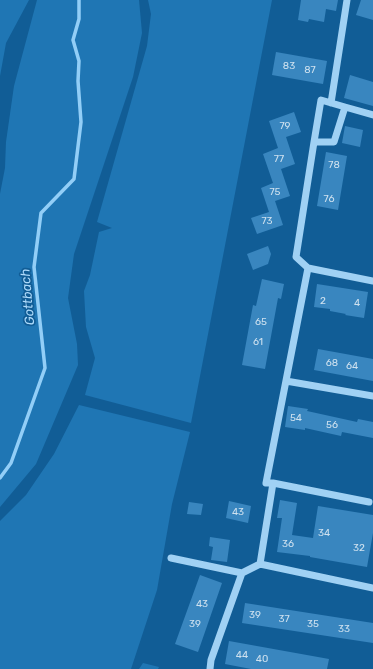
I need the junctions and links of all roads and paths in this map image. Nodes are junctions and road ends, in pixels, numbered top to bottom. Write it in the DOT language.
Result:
graph roads {
  1 [pos="347,0"];
  2 [pos="331,103"];
  3 [pos="345,106"];
  4 [pos="373,115"];
  5 [pos="314,142"];
  6 [pos="308,268"];
  7 [pos="373,281"];
  8 [pos="286,381"];
  9 [pos="373,396"];
  10 [pos="273,483"];
  11 [pos="369,502"];
  12 [pos="170,558"];
  13 [pos="260,564"];
  14 [pos="242,573"];
  15 [pos="373,588"];
  16 [pos="210,669"];
  1 -- 2 [label="street"];
  2 -- 3 [label="street"];
  2 -- 5 [label="street"];
  3 -- 4 [label="street"];
  3 -- 5 [label="street"];
  5 -- 6 [label="street"];
  6 -- 7 [label="street"];
  6 -- 8 [label="street"];
  8 -- 9 [label="street"];
  8 -- 10 [label="street"];
  10 -- 11 [label="street"];
  10 -- 13 [label="street"];
  12 -- 14 [label="street"];
  13 -- 14 [label="street"];
  13 -- 15 [label="street"];
  14 -- 16 [label="street"];
}
